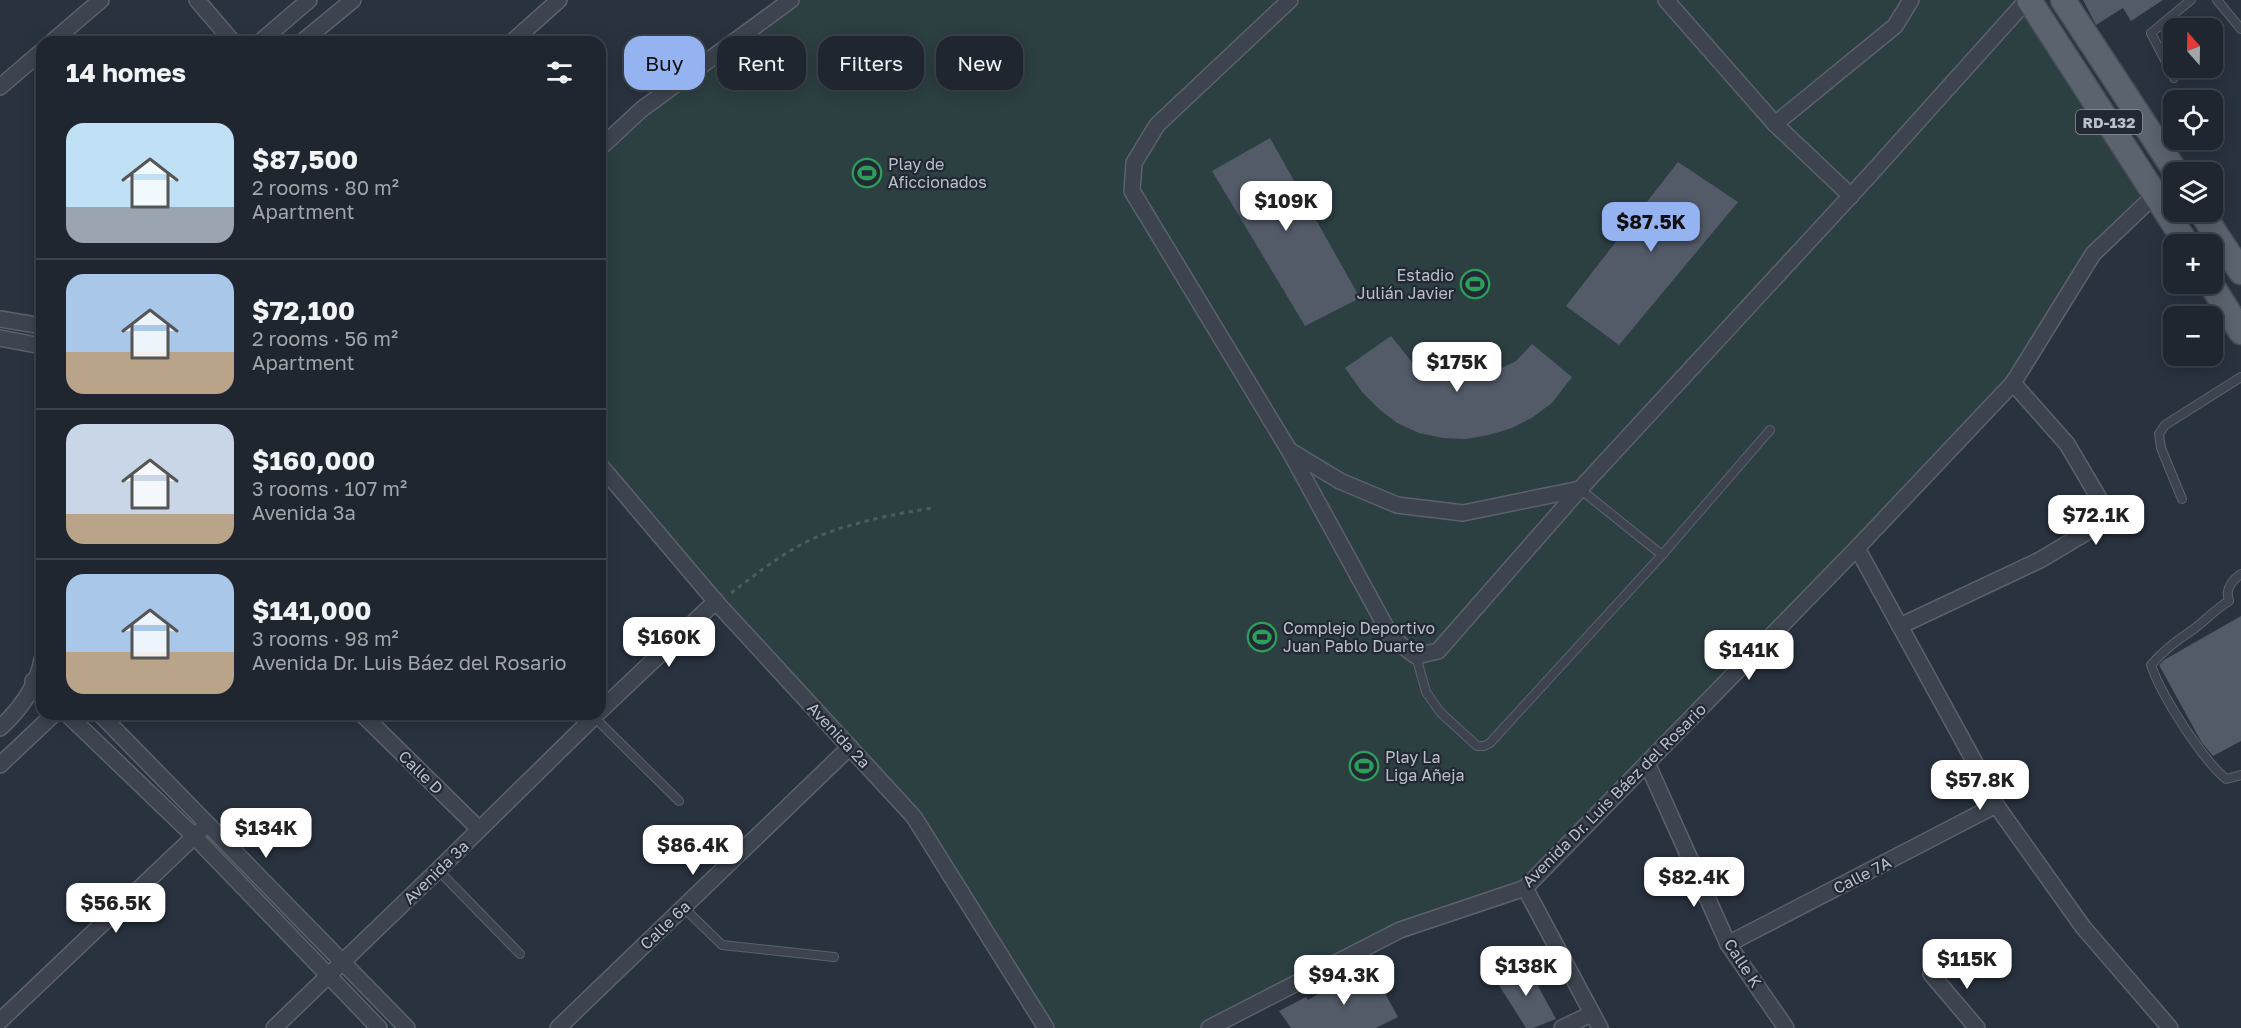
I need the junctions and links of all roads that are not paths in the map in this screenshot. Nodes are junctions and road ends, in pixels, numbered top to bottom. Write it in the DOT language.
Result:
graph roads {
  1 [pos="101,0"];
  2 [pos="197,0"];
  3 [pos="309,0"];
  4 [pos="353,0"];
  5 [pos="560,0"];
  6 [pos="791,0"];
  7 [pos="1290,0"];
  8 [pos="1666,0"];
  9 [pos="1911,0"];
  10 [pos="2028,0"];
  11 [pos="2063,0"];
  12 [pos="2191,0"];
  13 [pos="2217,0"];
  14 [pos="2169,18"];
  15 [pos="2163,23"];
  16 [pos="2241,29"];
  17 [pos="59,36"];
  18 [pos="228,36"];
  19 [pos="267,36"];
  20 [pos="309,36"];
  21 [pos="519,36"];
  22 [pos="36,56"];
  23 [pos="2163,56"];
  24 [pos="0,87"];
  25 [pos="1775,124"];
  26 [pos="606,142"];
  27 [pos="2169,162"];
  28 [pos="2163,184"];
  29 [pos="2163,189"];
  30 [pos="1851,196"];
  31 [pos="2208,222"];
  32 [pos="2241,272"];
  33 [pos="2217,294"];
  34 [pos="0,319"];
  35 [pos="36,325"];
  36 [pos="2241,332"];
  37 [pos="0,338"];
  38 [pos="36,345"];
  39 [pos="2241,377"];
  40 [pos="2013,383"];
  41 [pos="1770,430"];
  42 [pos="1289,450"];
  43 [pos="606,472"];
  44 [pos="1580,489"];
  45 [pos="2182,499"];
  46 [pos="1857,548"];
  47 [pos="1662,555"];
  48 [pos="2241,574"];
  49 [pos="716,602"];
  50 [pos="1900,626"];
  51 [pos="1416,656"];
  52 [pos="36,675"];
  53 [pos="33,681"];
  54 [pos="36,687"];
  55 [pos="606,706"];
  56 [pos="48,720"];
  57 [pos="73,720"];
  58 [pos="106,720"];
  59 [pos="368,720"];
  60 [pos="591,720"];
  61 [pos="603,720"];
  62 [pos="0,728"];
  63 [pos="850,747"];
  64 [pos="1647,763"];
  65 [pos="0,765"];
  66 [pos="2241,775"];
  67 [pos="679,801"];
  68 [pos="1996,806"];
  69 [pos="208,822"];
  70 [pos="479,829"];
  71 [pos="194,836"];
  72 [pos="438,870"];
  73 [pos="1525,888"];
  74 [pos="684,908"];
  75 [pos="1728,944"];
  76 [pos="520,954"];
  77 [pos="834,957"];
  78 [pos="343,962"];
  79 [pos="1932,974"];
  80 [pos="329,975"];
  81 [pos="1591,1014"];
  82 [pos="0,1021"];
  83 [pos="2166,1027"];
  84 [pos="274,1028"];
  85 [pos="379,1028"];
  86 [pos="407,1028"];
  87 [pos="558,1028"];
  88 [pos="1046,1028"];
  89 [pos="1209,1028"];
  90 [pos="1562,1028"];
  91 [pos="1599,1028"];
  92 [pos="1786,1028"];
  93 [pos="1977,1028"];
  1 -- 17 [label="street"];
  2 -- 18 [label="street"];
  3 -- 19 [label="street"];
  4 -- 20 [label="street"];
  5 -- 21 [label="street"];
  6 -- 26 [label="street"];
  7 -- 42 [label="street"];
  8 -- 25 [label="street"];
  9 -- 25 [label="street"];
  10 -- 28 [label="main road, RD-132"];
  10 -- 30 [label="street"];
  11 -- 27 [label="main road, RD-132"];
  12 -- 14 [label="lane"];
  13 -- 16 [label="lane"];
  15 -- 23 [label="lane"];
  22 -- 24 [label="street"];
  25 -- 30 [label="street"];
  29 -- 40 [label="street, Avenida Dr. Luis Báez del Rosario"];
  30 -- 44 [label="street"];
  31 -- 32 [label="main road"];
  33 -- 36 [label="main road"];
  34 -- 35 [label="street"];
  37 -- 38 [label="street"];
  39 -- 45 [label="lane"];
  40 -- 46 [label="street, Avenida Dr. Luis Báez del Rosario"];
  40 -- 50 [label="street"];
  41 -- 47 [label="lane"];
  42 -- 44 [label="street"];
  42 -- 51 [label="street"];
  43 -- 49 [label="street, Avenida 2a"];
  44 -- 47 [label="lane"];
  44 -- 51 [label="street"];
  46 -- 50 [label="street"];
  46 -- 64 [label="street, Avenida Dr. Luis Báez del Rosario"];
  47 -- 51 [label="lane"];
  48 -- 66 [label="lane"];
  49 -- 55 [label="street, Avenida 3a"];
  49 -- 63 [label="street, Avenida 2a"];
  50 -- 68 [label="street"];
  52 -- 53 [label="street"];
  53 -- 54 [label="street"];
  53 -- 62 [label="street"];
  56 -- 65 [label="street"];
  57 -- 71 [label="street"];
  58 -- 69 [label="street"];
  59 -- 70 [label="street, Calle D"];
  60 -- 70 [label="street, Avenida 3a"];
  61 -- 67 [label="lane"];
  63 -- 74 [label="street, Calle 6a"];
  63 -- 88 [label="street, Avenida 2a"];
  64 -- 73 [label="street, Avenida Dr. Luis Báez del Rosario"];
  64 -- 75 [label="street, Calle K"];
  68 -- 75 [label="street, Calle 7A"];
  68 -- 83 [label="street"];
  69 -- 71 [label="street"];
  69 -- 78 [label="street"];
  70 -- 72 [label="street, Avenida 3a"];
  71 -- 80 [label="street"];
  71 -- 82 [label="street"];
  72 -- 76 [label="lane"];
  72 -- 78 [label="street, Avenida 3a"];
  73 -- 81 [label="street"];
  73 -- 89 [label="street, Avenida Dr. Luis Báez del Rosario"];
  74 -- 77 [label="lane"];
  74 -- 87 [label="street, Calle 6a"];
  75 -- 92 [label="street, Calle K"];
  78 -- 80 [label="street, Avenida 3a"];
  78 -- 86 [label="street"];
  79 -- 93 [label="street"];
  80 -- 84 [label="street, Avenida 3a"];
  80 -- 85 [label="street"];
  81 -- 90 [label="street"];
  81 -- 91 [label="street"];
}
